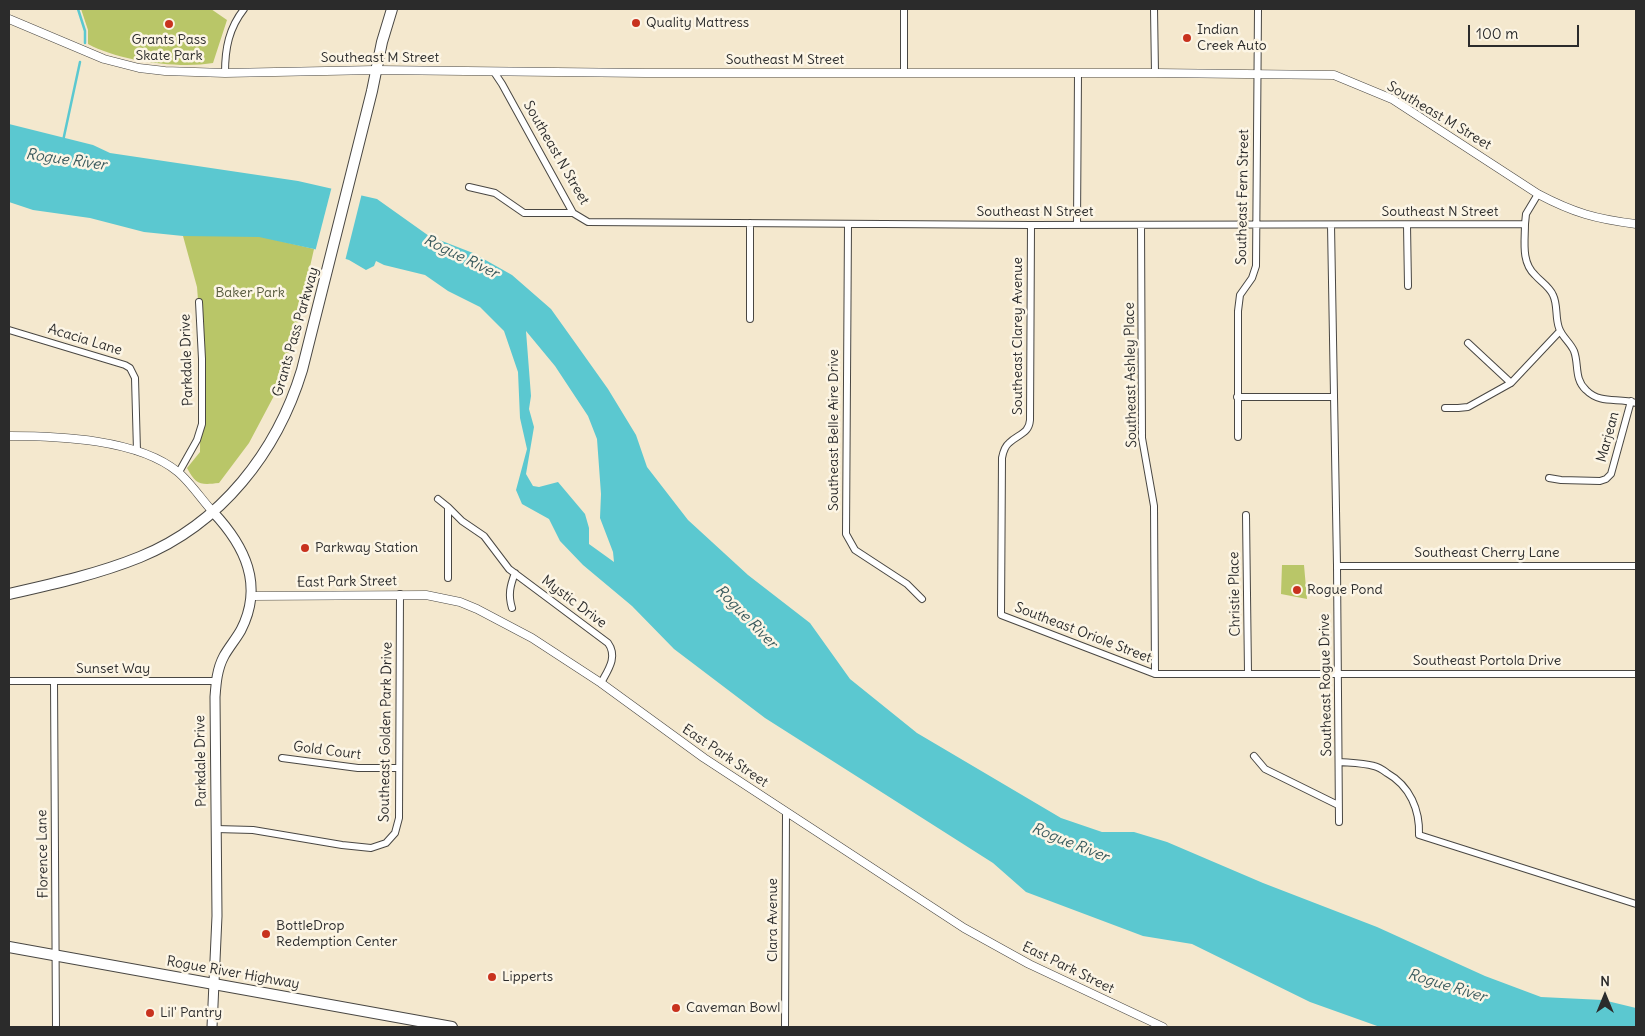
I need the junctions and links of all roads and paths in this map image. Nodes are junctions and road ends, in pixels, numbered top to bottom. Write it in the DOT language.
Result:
graph roads {
  1 [pos="244,9"];
  2 [pos="392,9"];
  3 [pos="904,9"];
  4 [pos="1154,9"];
  5 [pos="1258,9"];
  6 [pos="9,19"];
  7 [pos="376,70"];
  8 [pos="224,72"];
  9 [pos="494,72"];
  10 [pos="904,73"];
  11 [pos="1155,73"];
  12 [pos="1078,74"];
  13 [pos="1257,75"];
  14 [pos="469,187"];
  15 [pos="1538,194"];
  16 [pos="574,213"];
  17 [pos="750,223"];
  18 [pos="848,224"];
  19 [pos="1524,224"];
  20 [pos="1636,224"];
  21 [pos="1031,225"];
  22 [pos="1078,225"];
  23 [pos="1141,225"];
  24 [pos="1256,225"];
  25 [pos="1331,225"];
  26 [pos="1407,225"];
  27 [pos="1408,286"];
  28 [pos="199,302"];
  29 [pos="750,319"];
  30 [pos="9,330"];
  31 [pos="1560,332"];
  32 [pos="1468,343"];
  33 [pos="1512,382"];
  34 [pos="1237,397"];
  35 [pos="1334,397"];
  36 [pos="1633,402"];
  37 [pos="1445,408"];
  38 [pos="9,436"];
  39 [pos="1238,436"];
  40 [pos="137,450"];
  41 [pos="178,472"];
  42 [pos="1549,478"];
  43 [pos="438,499"];
  44 [pos="448,508"];
  45 [pos="213,512"];
  46 [pos="1246,515"];
  47 [pos="1337,566"];
  48 [pos="1636,566"];
  49 [pos="512,571"];
  50 [pos="448,578"];
  51 [pos="9,594"];
  52 [pos="400,594"];
  53 [pos="250,596"];
  54 [pos="922,599"];
  55 [pos="512,608"];
  56 [pos="1001,615"];
  57 [pos="1156,674"];
  58 [pos="1248,674"];
  59 [pos="1337,674"];
  60 [pos="1636,674"];
  61 [pos="54,681"];
  62 [pos="216,681"];
  63 [pos="9,682"];
  64 [pos="601,683"];
  65 [pos="1254,756"];
  66 [pos="282,758"];
  67 [pos="1339,762"];
  68 [pos="399,768"];
  69 [pos="1338,806"];
  70 [pos="786,812"];
  71 [pos="1339,822"];
  72 [pos="216,829"];
  73 [pos="1636,904"];
  74 [pos="9,947"];
  75 [pos="56,955"];
  76 [pos="213,984"];
  77 [pos="56,1027"];
  78 [pos="212,1027"];
  79 [pos="452,1027"];
  80 [pos="785,1027"];
  81 [pos="1163,1027"];
  1 -- 8 [label="street"];
  2 -- 7 [label="main road, Grants Pass Parkway"];
  3 -- 10 [label="street"];
  4 -- 11 [label="street"];
  5 -- 13 [label="street, Southeast Fern Street"];
  6 -- 8 [label="street, Southeast M Street"];
  7 -- 8 [label="street, Southeast M Street"];
  7 -- 9 [label="street, Southeast M Street"];
  7 -- 45 [label="main road, Grants Pass Parkway"];
  9 -- 10 [label="street, Southeast M Street"];
  9 -- 16 [label="street, Southeast N Street"];
  10 -- 12 [label="street, Southeast M Street"];
  11 -- 12 [label="street, Southeast M Street"];
  11 -- 13 [label="street, Southeast M Street"];
  12 -- 22 [label="street"];
  13 -- 15 [label="street, Southeast M Street"];
  13 -- 24 [label="street, Southeast Fern Street"];
  14 -- 16 [label="street"];
  15 -- 19 [label="street"];
  15 -- 20 [label="street"];
  16 -- 17 [label="street, Southeast N Street"];
  17 -- 18 [label="street, Southeast N Street"];
  17 -- 29 [label="street"];
  18 -- 21 [label="street, Southeast N Street"];
  18 -- 54 [label="street, Southeast Belle Aire Drive"];
  19 -- 26 [label="street, Southeast N Street"];
  19 -- 31 [label="street"];
  21 -- 22 [label="street, Southeast N Street"];
  21 -- 56 [label="street, Southeast Clarey Avenue"];
  22 -- 23 [label="street, Southeast N Street"];
  23 -- 24 [label="street, Southeast N Street"];
  23 -- 57 [label="street, Southeast Ashley Place"];
  24 -- 25 [label="street, Southeast N Street"];
  24 -- 34 [label="street, Southeast Fern Street"];
  25 -- 26 [label="street, Southeast N Street"];
  25 -- 35 [label="street, Southeast Rogue Drive"];
  26 -- 27 [label="street"];
  28 -- 41 [label="street, Parkdale Drive"];
  30 -- 40 [label="street, Acacia Lane"];
  31 -- 33 [label="street"];
  31 -- 36 [label="street"];
  32 -- 33 [label="street"];
  33 -- 37 [label="street"];
  34 -- 35 [label="street"];
  34 -- 39 [label="street, Southeast Fern Street"];
  35 -- 47 [label="street, Southeast Rogue Drive"];
  36 -- 42 [label="street, Marjean"];
  38 -- 40 [label="street"];
  40 -- 41 [label="street"];
  41 -- 45 [label="street"];
  43 -- 44 [label="street, Mystic Drive"];
  44 -- 49 [label="street, Mystic Drive"];
  44 -- 50 [label="street"];
  45 -- 51 [label="main road, Grants Pass Parkway"];
  45 -- 53 [label="main road, Parkdale Drive"];
  46 -- 58 [label="street, Christie Place"];
  47 -- 48 [label="street, Southeast Cherry Lane"];
  47 -- 59 [label="street, Southeast Rogue Drive"];
  49 -- 55 [label="street"];
  49 -- 64 [label="street, Mystic Drive"];
  52 -- 53 [label="street, East Park Street"];
  52 -- 64 [label="street, East Park Street"];
  52 -- 68 [label="street, Southeast Golden Park Drive"];
  53 -- 62 [label="main road, Parkdale Drive"];
  56 -- 57 [label="street, Southeast Oriole Street"];
  57 -- 58 [label="street, Southeast Oriole Street"];
  58 -- 59 [label="street, Southeast Oriole Street"];
  59 -- 60 [label="street, Southeast Portola Drive"];
  59 -- 67 [label="street, Southeast Rogue Drive"];
  61 -- 62 [label="street, Sunset Way"];
  61 -- 63 [label="street, Sunset Way"];
  61 -- 75 [label="street, Florence Lane"];
  62 -- 72 [label="main road, Parkdale Drive"];
  64 -- 70 [label="street, East Park Street"];
  65 -- 69 [label="street"];
  66 -- 68 [label="street, Gold Court"];
  67 -- 69 [label="street"];
  67 -- 73 [label="street, Southeast Rogue Drive"];
  68 -- 72 [label="street, Southeast Golden Park Drive"];
  69 -- 71 [label="street"];
  70 -- 80 [label="street, Clara Avenue"];
  70 -- 81 [label="street, East Park Street"];
  72 -- 76 [label="main road, Parkdale Drive"];
  74 -- 75 [label="main road, Rogue River Highway"];
  75 -- 76 [label="main road, Rogue River Highway"];
  75 -- 77 [label="street, Florence Lane"];
  76 -- 78 [label="main road, Parkdale Drive"];
  76 -- 79 [label="main road, Rogue River Highway"];
}
